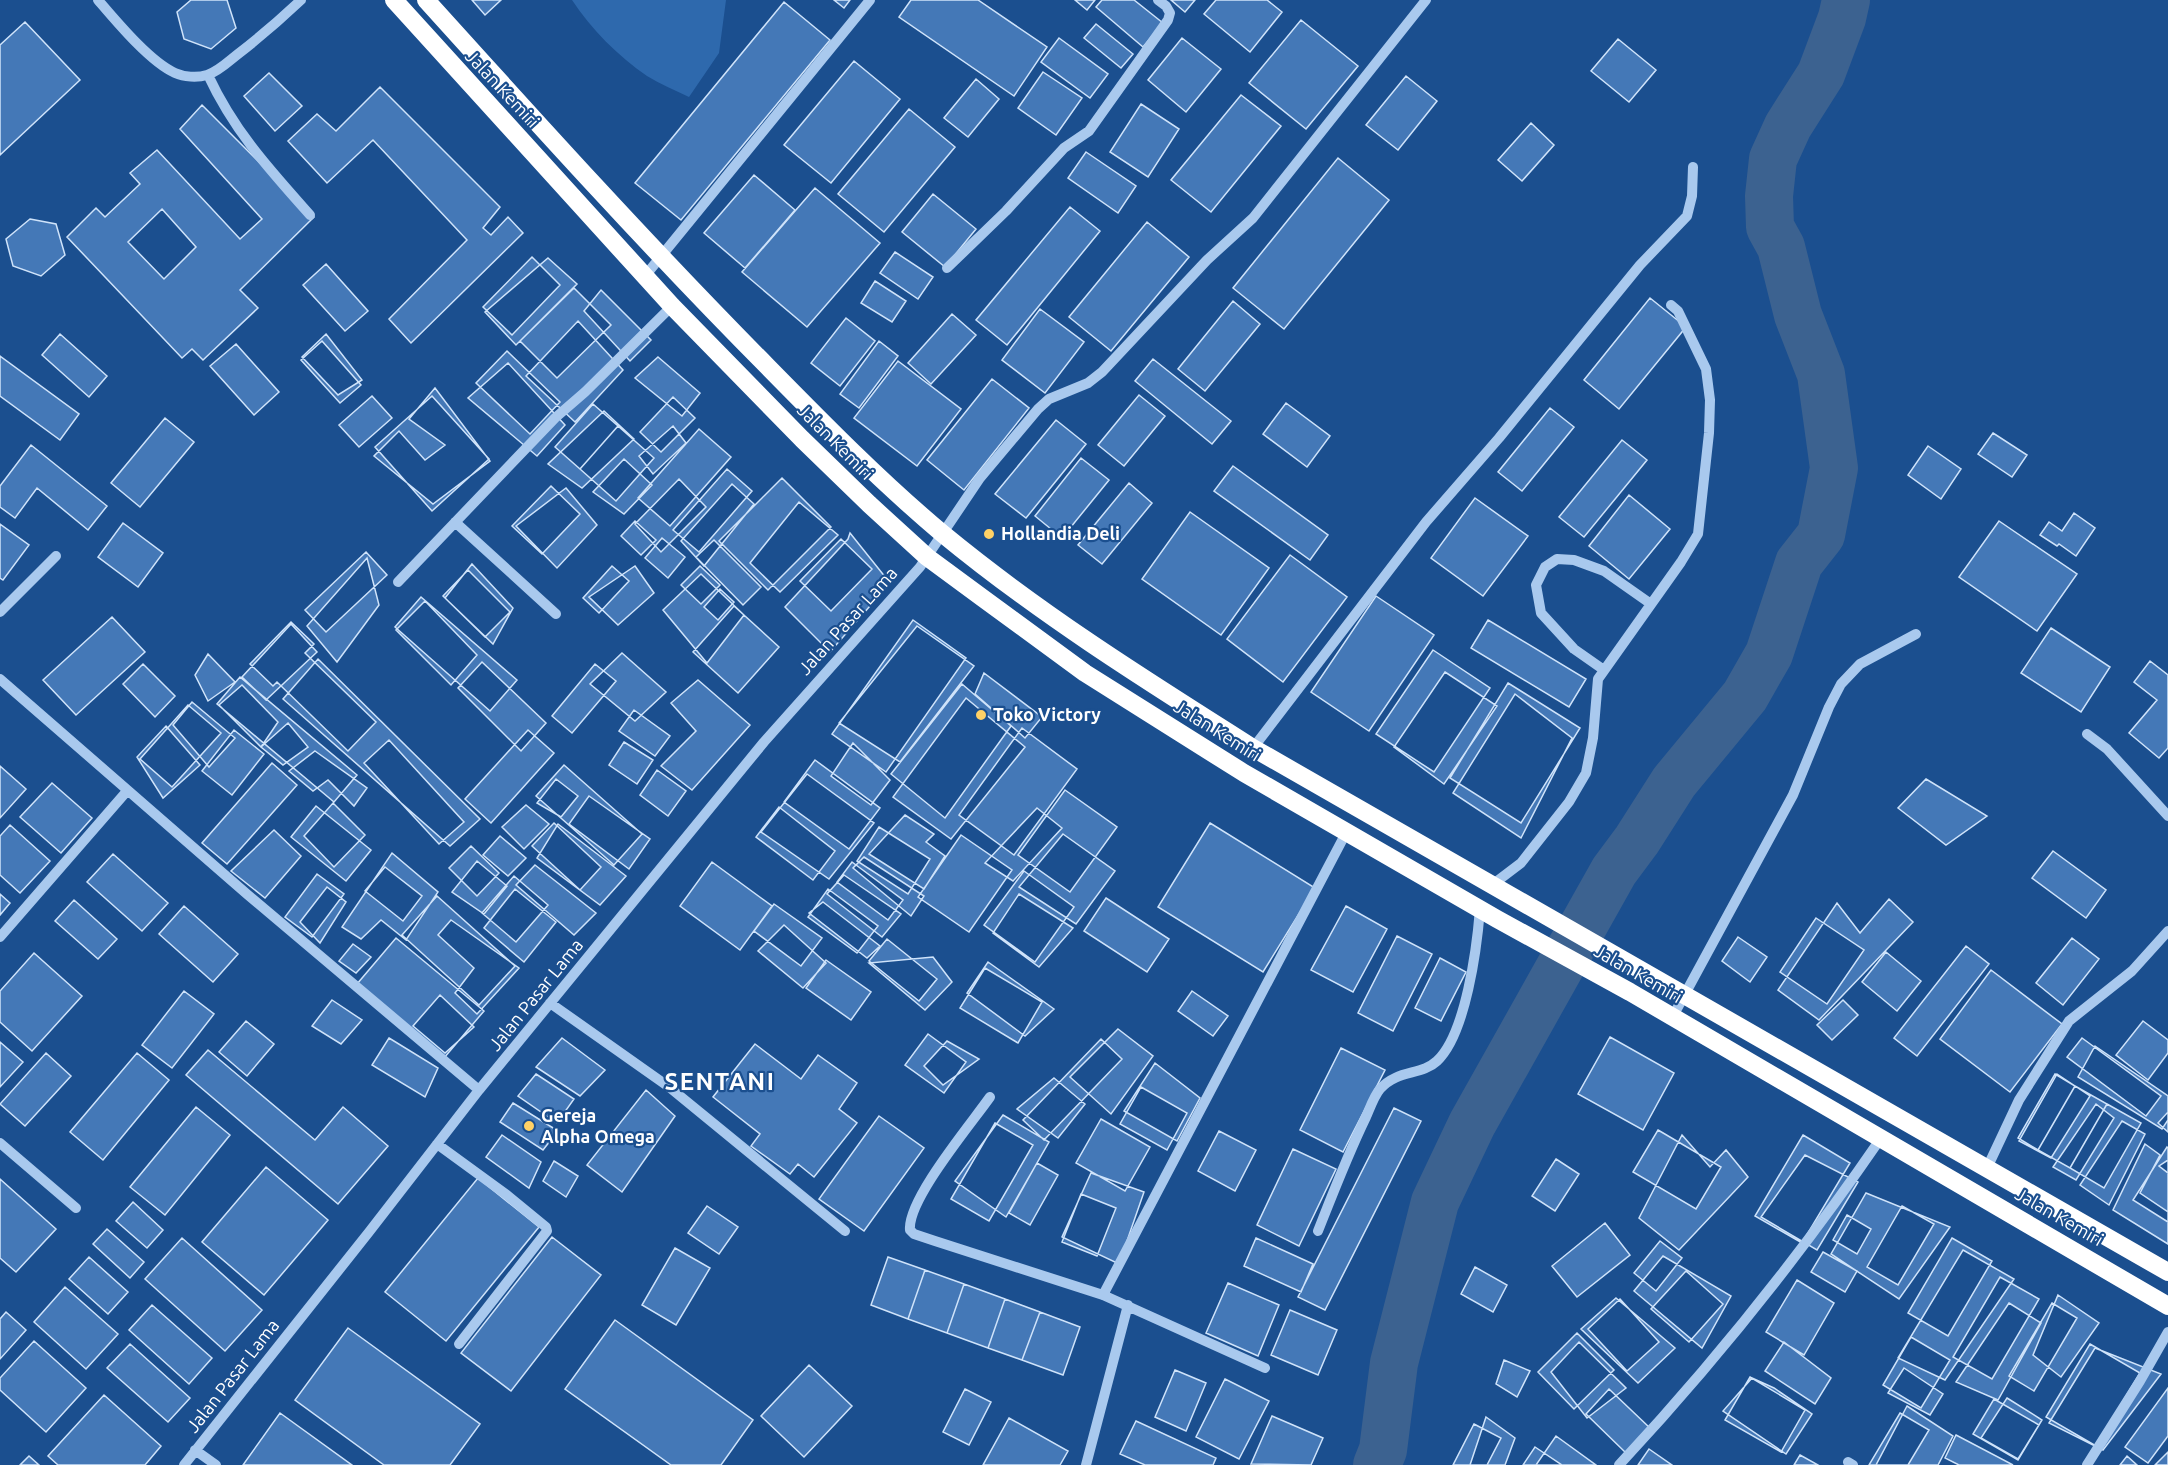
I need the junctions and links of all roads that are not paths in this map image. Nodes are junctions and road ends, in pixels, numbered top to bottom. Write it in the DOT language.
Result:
graph roads {
  1 [pos="98,0"];
  2 [pos="301,0"];
  3 [pos="394,0"];
  4 [pos="426,0"];
  5 [pos="870,0"];
  6 [pos="1158,0"];
  7 [pos="1426,0"];
  8 [pos="208,75"];
  9 [pos="1693,166"];
  10 [pos="310,215"];
  11 [pos="661,257"];
  12 [pos="947,268"];
  13 [pos="645,276"];
  14 [pos="1671,305"];
  15 [pos="672,306"];
  16 [pos="455,522"];
  17 [pos="943,534"];
  18 [pos="56,556"];
  19 [pos="927,557"];
  20 [pos="398,582"];
  21 [pos="1651,604"];
  22 [pos="0,612"];
  23 [pos="556,614"];
  24 [pos="1916,634"];
  25 [pos="1604,670"];
  26 [pos="0,679"];
  27 [pos="2087,734"];
  28 [pos="1253,748"];
  29 [pos="128,791"];
  30 [pos="2168,816"];
  31 [pos="1347,831"];
  32 [pos="1492,885"];
  33 [pos="1480,909"];
  34 [pos="2168,931"];
  35 [pos="0,937"];
  36 [pos="1683,995"];
  37 [pos="550,1004"];
  38 [pos="1672,1018"];
  39 [pos="479,1090"];
  40 [pos="990,1097"];
  41 [pos="1881,1138"];
  42 [pos="0,1143"];
  43 [pos="436,1144"];
  44 [pos="1987,1168"];
  45 [pos="76,1208"];
  46 [pos="845,1231"];
  47 [pos="1318,1231"];
  48 [pos="2168,1272"];
  49 [pos="1103,1295"];
  50 [pos="1128,1305"];
  51 [pos="2168,1306"];
  52 [pos="2168,1332"];
  53 [pos="459,1344"];
  54 [pos="1265,1368"];
  55 [pos="195,1450"];
  56 [pos="183,1465"];
  57 [pos="216,1465"];
  58 [pos="1086,1465"];
  59 [pos="1619,1465"];
  60 [pos="2087,1465"];
  1 -- 8 [label="street"];
  2 -- 8 [label="street"];
  3 -- 13 [label="highway, Jalan Kemiri"];
  4 -- 11 [label="highway, Jalan Kemiri"];
  5 -- 11 [label="street"];
  6 -- 12 [label="street"];
  7 -- 17 [label="street, Jalan Pasar Lama"];
  8 -- 10 [label="street"];
  9 -- 28 [label="street"];
  11 -- 13 [label="street"];
  11 -- 17 [label="highway, Jalan Kemiri"];
  13 -- 15 [label="highway, Jalan Kemiri"];
  14 -- 21 [label="street"];
  15 -- 16 [label="street"];
  15 -- 19 [label="highway, Jalan Kemiri"];
  16 -- 20 [label="street"];
  16 -- 23 [label="street"];
  17 -- 19 [label="street, Jalan Pasar Lama"];
  17 -- 28 [label="highway, Jalan Kemiri"];
  18 -- 22 [label="street"];
  19 -- 31 [label="highway, Jalan Kemiri"];
  19 -- 37 [label="street, Jalan Pasar Lama"];
  21 -- 25 [label="street"];
  21 -- 25 [label="street"];
  24 -- 36 [label="street"];
  25 -- 32 [label="street"];
  26 -- 29 [label="street"];
  27 -- 30 [label="street"];
  28 -- 32 [label="highway, Jalan Kemiri"];
  29 -- 35 [label="street"];
  29 -- 39 [label="street"];
  31 -- 33 [label="highway, Jalan Kemiri"];
  31 -- 49 [label="street"];
  32 -- 36 [label="highway, Jalan Kemiri"];
  33 -- 38 [label="highway, Jalan Kemiri"];
  33 -- 47 [label="street"];
  34 -- 44 [label="street"];
  36 -- 38 [label="street"];
  36 -- 44 [label="highway, Jalan Kemiri"];
  37 -- 39 [label="street, Jalan Pasar Lama"];
  37 -- 46 [label="street"];
  38 -- 41 [label="highway, Jalan Kemiri"];
  39 -- 43 [label="street, Jalan Pasar Lama"];
  40 -- 49 [label="street"];
  41 -- 51 [label="highway, Jalan Kemiri"];
  41 -- 59 [label="street"];
  42 -- 45 [label="street"];
  43 -- 53 [label="street"];
  43 -- 55 [label="street, Jalan Pasar Lama"];
  44 -- 48 [label="highway, Jalan Kemiri"];
  49 -- 50 [label="street"];
  50 -- 54 [label="street"];
  50 -- 58 [label="street"];
  52 -- 60 [label="street"];
  55 -- 56 [label="street, Jalan Pasar Lama"];
  55 -- 57 [label="street"];
}
